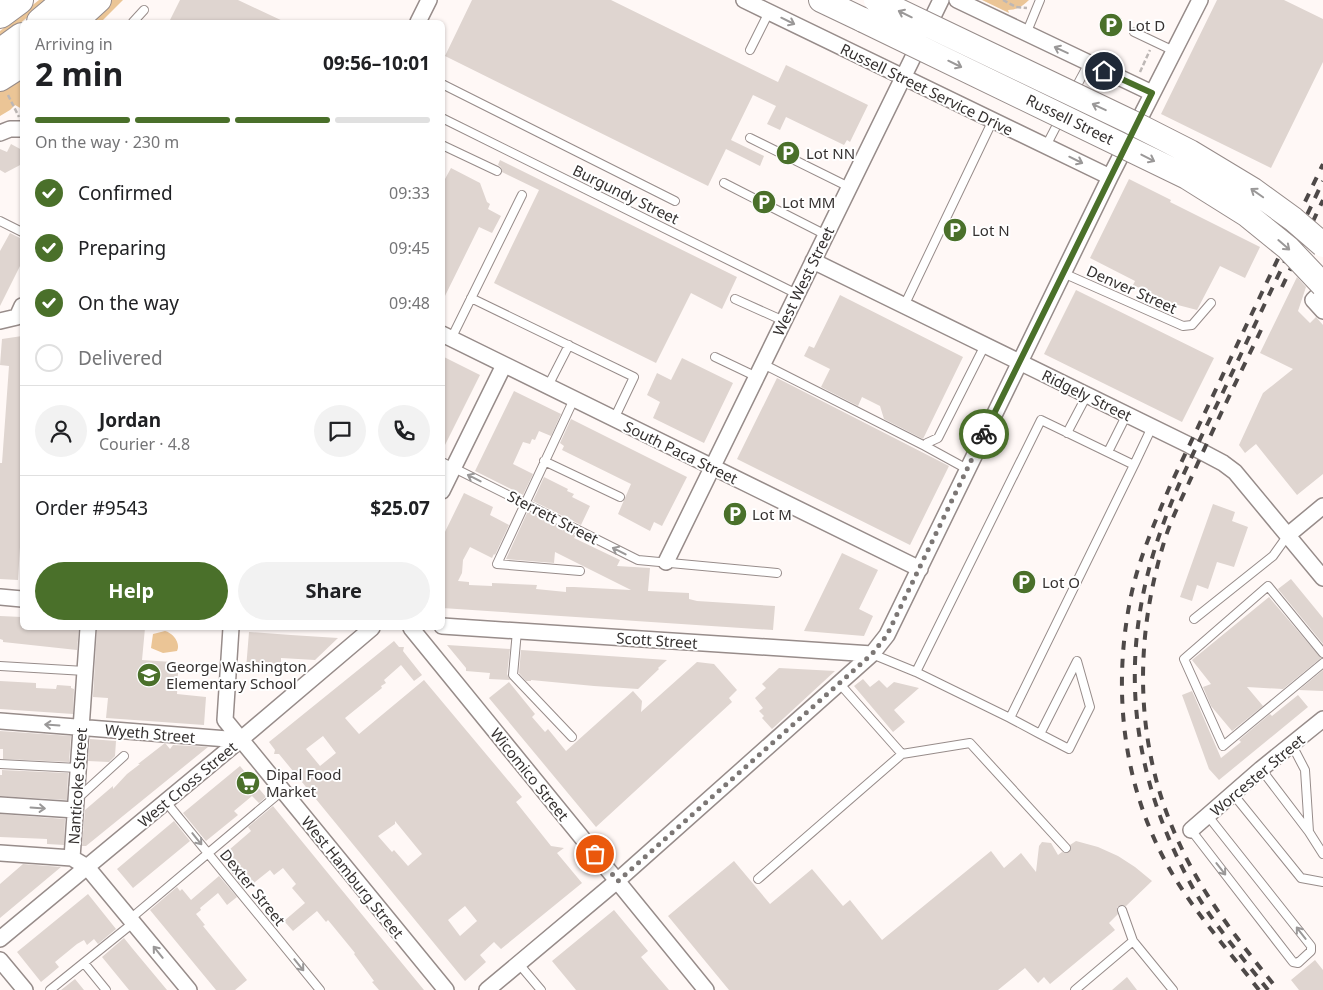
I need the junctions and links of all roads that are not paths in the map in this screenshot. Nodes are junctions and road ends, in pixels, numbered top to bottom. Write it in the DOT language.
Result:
graph roads {
  1 [pos="19,0"];
  2 [pos="67,0"];
  3 [pos="99,0"];
  4 [pos="429,0"];
  5 [pos="744,0"];
  6 [pos="821,0"];
  7 [pos="876,0"];
  8 [pos="941,0"];
  9 [pos="957,0"];
  10 [pos="1040,0"];
  11 [pos="1200,0"];
  12 [pos="144,10"];
  13 [pos="769,12"];
  14 [pos="0,14"];
  15 [pos="43,20"];
  16 [pos="77,20"];
  17 [pos="135,20"];
  18 [pos="419,20"];
  19 [pos="1134,32"];
  20 [pos="1026,34"];
  21 [pos="20,37"];
  22 [pos="750,50"];
  23 [pos="1174,51"];
  24 [pos="0,52"];
  25 [pos="1089,63"];
  26 [pos="20,67"];
  27 [pos="903,77"];
  28 [pos="4,86"];
  29 [pos="445,86"];
  30 [pos="1152,93"];
  31 [pos="445,119"];
  32 [pos="993,120"];
  33 [pos="20,129"];
  34 [pos="0,134"];
  35 [pos="750,138"];
  36 [pos="445,146"];
  37 [pos="1046,146"];
  38 [pos="497,172"];
  39 [pos="1110,177"];
  40 [pos="724,183"];
  41 [pos="849,187"];
  42 [pos="522,195"];
  43 [pos="674,201"];
  44 [pos="0,221"];
  45 [pos="20,231"];
  46 [pos="826,236"];
  47 [pos="1323,244"];
  48 [pos="813,261"];
  49 [pos="1063,273"];
  50 [pos="1323,285"];
  51 [pos="1323,290"];
  52 [pos="797,294"];
  53 [pos="471,298"];
  54 [pos="735,299"];
  55 [pos="1211,304"];
  56 [pos="904,306"];
  57 [pos="1323,311"];
  58 [pos="20,313"];
  59 [pos="0,320"];
  60 [pos="784,320"];
  61 [pos="447,336"];
  62 [pos="985,345"];
  63 [pos="569,346"];
  64 [pos="715,357"];
  65 [pos="1020,362"];
  66 [pos="504,365"];
  67 [pos="760,370"];
  68 [pos="548,386"];
  69 [pos="1087,395"];
  70 [pos="574,399"];
  71 [pos="1127,414"];
  72 [pos="614,419"];
  73 [pos="1152,427"];
  74 [pos="1067,433"];
  75 [pos="925,446"];
  76 [pos="1108,452"];
  77 [pos="544,461"];
  78 [pos="448,465"];
  79 [pos="1134,465"];
  80 [pos="712,467"];
  81 [pos="967,468"];
  82 [pos="445,478"];
  83 [pos="620,496"];
  84 [pos="524,503"];
  85 [pos="1323,506"];
  86 [pos="1288,535"];
  87 [pos="666,562"];
  88 [pos="920,569"];
  89 [pos="580,571"];
  90 [pos="777,573"];
  91 [pos="1323,578"];
  92 [pos="0,597"];
  93 [pos="20,598"];
  94 [pos="1194,619"];
  95 [pos="445,626"];
  96 [pos="88,630"];
  97 [pos="231,630"];
  98 [pos="370,630"];
  99 [pos="412,630"];
  100 [pos="517,631"];
  101 [pos="1323,653"];
  102 [pos="872,654"];
  103 [pos="1323,663"];
  104 [pos="0,666"];
  105 [pos="85,671"];
  106 [pos="916,672"];
  107 [pos="839,684"];
  108 [pos="1010,718"];
  109 [pos="1323,719"];
  110 [pos="0,722"];
  111 [pos="81,727"];
  112 [pos="1040,734"];
  113 [pos="572,737"];
  114 [pos="240,740"];
  115 [pos="1292,745"];
  116 [pos="902,754"];
  117 [pos="124,756"];
  118 [pos="0,764"];
  119 [pos="78,768"];
  120 [pos="1261,770"];
  121 [pos="282,791"];
  122 [pos="1233,794"];
  123 [pos="166,802"];
  124 [pos="76,804"];
  125 [pos="0,805"];
  126 [pos="1208,816"];
  127 [pos="1191,830"];
  128 [pos="1309,832"];
  129 [pos="1066,848"];
  130 [pos="208,853"];
  131 [pos="0,854"];
  132 [pos="1323,854"];
  133 [pos="72,858"];
  134 [pos="88,867"];
  135 [pos="758,879"];
  136 [pos="618,881"];
  137 [pos="1323,882"];
  138 [pos="1122,910"];
  139 [pos="132,921"];
  140 [pos="0,939"];
  141 [pos="1133,941"];
  142 [pos="0,960"];
  143 [pos="84,963"];
  144 [pos="519,964"];
  145 [pos="24,990"];
  146 [pos="50,990"];
  147 [pos="106,990"];
  148 [pos="189,990"];
  149 [pos="320,990"];
  150 [pos="446,990"];
  151 [pos="487,990"];
  152 [pos="541,990"];
  153 [pos="706,990"];
  154 [pos="1075,990"];
  155 [pos="1173,990"];
  1 -- 14 [label="highway"];
  2 -- 15 [label="highway"];
  3 -- 16 [label="main road"];
  4 -- 18 [label="street"];
  5 -- 13 [label="street, Russell Street Service Drive"];
  6 -- 50 [label="main road, Russell Street, one-way, bridge"];
  47 -- 7 [label="main road, Russell Street, one-way, bridge"];
  8 -- 27 [label="street, West West Street"];
  9 -- 20 [label="street"];
  10 -- 20 [label="lane"];
  11 -- 23 [label="street"];
  12 -- 17 [label="lane"];
  13 -- 22 [label="lane"];
  13 -- 27 [label="street, Russell Street Service Drive, one-way"];
  19 -- 23 [label="lane"];
  25 -- 20 [label="street, one-way"];
  21 -- 24 [label="highway"];
  23 -- 30 [label="street"];
  25 -- 30 [label="street"];
  25 -- 37 [label="lane"];
  26 -- 28 [label="main road"];
  27 -- 32 [label="street, Russell Street Service Drive"];
  27 -- 41 [label="street, West West Street"];
  29 -- 43 [label="lane"];
  30 -- 39 [label="street"];
  31 -- 52 [label="lane, Burgundy Street"];
  32 -- 37 [label="street, Russell Street Service Drive"];
  32 -- 56 [label="lane"];
  33 -- 34 [label="street"];
  35 -- 41 [label="lane"];
  36 -- 38 [label="lane"];
  37 -- 39 [label="street, Russell Street Service Drive, one-way"];
  39 -- 49 [label="street"];
  40 -- 46 [label="lane"];
  41 -- 46 [label="street, West West Street"];
  42 -- 53 [label="lane"];
  44 -- 45 [label="lane"];
  46 -- 48 [label="street, West West Street"];
  48 -- 52 [label="street, West West Street"];
  48 -- 56 [label="street, Ridgely Street"];
  49 -- 55 [label="lane, Denver Street"];
  49 -- 65 [label="street"];
  51 -- 57 [label="street"];
  52 -- 60 [label="street, West West Street"];
  53 -- 61 [label="lane"];
  53 -- 63 [label="lane"];
  54 -- 60 [label="lane"];
  56 -- 62 [label="street, Ridgely Street"];
  58 -- 59 [label="street"];
  60 -- 67 [label="street, West West Street"];
  61 -- 66 [label="street, South Paca Street"];
  62 -- 65 [label="street, Ridgely Street"];
  62 -- 75 [label="lane"];
  63 -- 68 [label="lane"];
  63 -- 72 [label="lane"];
  64 -- 67 [label="lane"];
  65 -- 69 [label="street, Ridgely Street"];
  65 -- 81 [label="street"];
  66 -- 68 [label="street, South Paca Street"];
  66 -- 78 [label="street"];
  67 -- 75 [label="lane"];
  67 -- 80 [label="street, West West Street"];
  68 -- 70 [label="street, South Paca Street"];
  69 -- 71 [label="street, Ridgely Street"];
  69 -- 74 [label="lane"];
  70 -- 72 [label="street, South Paca Street"];
  70 -- 77 [label="lane"];
  71 -- 73 [label="street, Ridgely Street"];
  71 -- 76 [label="lane"];
  72 -- 80 [label="street, South Paca Street"];
  73 -- 79 [label="lane"];
  73 -- 86 [label="street, Ridgely Street"];
  74 -- 76 [label="lane"];
  74 -- 106 [label="lane"];
  75 -- 81 [label="lane"];
  76 -- 79 [label="lane"];
  77 -- 83 [label="lane"];
  77 -- 84 [label="lane"];
  78 -- 82 [label="street"];
  84 -- 78 [label="lane, Sterrett Street, one-way"];
  79 -- 108 [label="lane"];
  80 -- 87 [label="street, West West Street"];
  80 -- 88 [label="street, South Paca Street"];
  81 -- 88 [label="street"];
  87 -- 84 [label="lane, Sterrett Street, one-way"];
  84 -- 89 [label="lane"];
  85 -- 86 [label="street"];
  86 -- 91 [label="street, Ridgely Street"];
  86 -- 94 [label="lane"];
  87 -- 90 [label="lane, Sterrett Street"];
  88 -- 102 [label="street"];
  92 -- 93 [label="street"];
  95 -- 100 [label="street, Scott Street"];
  96 -- 105 [label="street, Nanticoke Street"];
  97 -- 114 [label="street, West Hamburg Street"];
  98 -- 114 [label="street, West Cross Street"];
  99 -- 136 [label="street, Wicomico Street"];
  100 -- 102 [label="street, Scott Street"];
  100 -- 113 [label="lane"];
  101 -- 103 [label="lane"];
  102 -- 106 [label="lane"];
  102 -- 107 [label="street"];
  104 -- 105 [label="lane"];
  105 -- 111 [label="street, Nanticoke Street"];
  106 -- 108 [label="lane"];
  107 -- 116 [label="lane"];
  107 -- 136 [label="street"];
  108 -- 112 [label="lane"];
  109 -- 115 [label="street, Worcester Street"];
  111 -- 110 [label="street, Wyeth Street, one-way"];
  111 -- 114 [label="street, Wyeth Street"];
  111 -- 119 [label="street, Nanticoke Street"];
  112 -- 112 [label="lane"];
  114 -- 121 [label="street, West Hamburg Street"];
  114 -- 123 [label="street, West Cross Street"];
  115 -- 120 [label="street, Worcester Street"];
  115 -- 128 [label="lane"];
  116 -- 129 [label="lane"];
  116 -- 135 [label="lane"];
  117 -- 124 [label="lane"];
  118 -- 119 [label="lane"];
  119 -- 124 [label="street, Nanticoke Street"];
  120 -- 122 [label="street, Worcester Street"];
  120 -- 128 [label="lane"];
  121 -- 130 [label="lane"];
  121 -- 150 [label="street, West Hamburg Street"];
  122 -- 126 [label="street, Worcester Street"];
  122 -- 137 [label="lane"];
  123 -- 130 [label="lane, Dexter Street, one-way"];
  123 -- 134 [label="street, West Cross Street"];
  125 -- 124 [label="street, one-way"];
  124 -- 133 [label="street, Nanticoke Street"];
  126 -- 127 [label="street, Worcester Street"];
  127 -- 126 [label="lane, one-way"];
  128 -- 132 [label="lane"];
  130 -- 139 [label="lane"];
  130 -- 149 [label="lane, Dexter Street, one-way"];
  131 -- 133 [label="street"];
  133 -- 134 [label="street, Nanticoke Street"];
  134 -- 139 [label="street, Nanticoke Street"];
  134 -- 140 [label="street, West Cross Street"];
  136 -- 144 [label="street"];
  136 -- 153 [label="street, Wicomico Street"];
  138 -- 141 [label="lane"];
  139 -- 143 [label="lane"];
  148 -- 139 [label="street, Nanticoke Street, one-way"];
  141 -- 154 [label="lane"];
  141 -- 155 [label="lane"];
  142 -- 145 [label="street"];
  143 -- 146 [label="lane"];
  143 -- 147 [label="lane"];
  144 -- 151 [label="street"];
  144 -- 152 [label="lane"];
}
